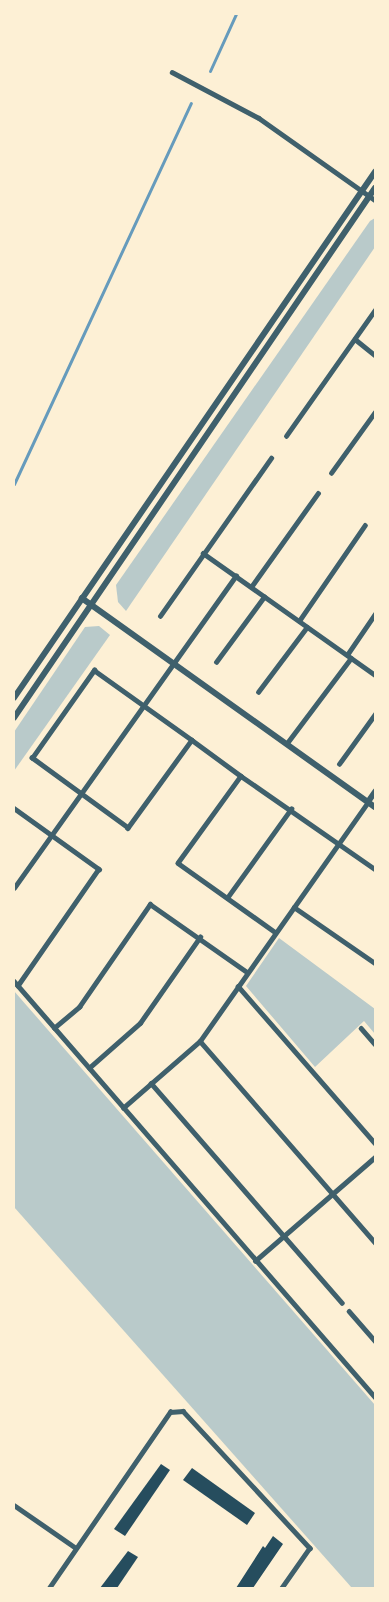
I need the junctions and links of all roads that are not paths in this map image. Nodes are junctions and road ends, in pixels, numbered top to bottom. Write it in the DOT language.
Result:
graph roads {
  1 [pos="172,72"];
  2 [pos="375,172"];
  3 [pos="375,188"];
  4 [pos="362,191"];
  5 [pos="372,198"];
  6 [pos="375,310"];
  7 [pos="355,340"];
  8 [pos="375,355"];
  9 [pos="375,412"];
  10 [pos="286,436"];
  11 [pos="271,458"];
  12 [pos="331,473"];
  13 [pos="318,493"];
  14 [pos="365,525"];
  15 [pos="203,553"];
  16 [pos="236,576"];
  17 [pos="251,587"];
  18 [pos="264,596"];
  19 [pos="82,598"];
  20 [pos="91,604"];
  21 [pos="375,614"];
  22 [pos="160,616"];
  23 [pos="299,621"];
  24 [pos="307,627"];
  25 [pos="349,656"];
  26 [pos="216,662"];
  27 [pos="173,663"];
  28 [pos="375,675"];
  29 [pos="258,692"];
  30 [pos="14,698"];
  31 [pos="143,706"];
  32 [pos="375,714"];
  33 [pos="14,718"];
  34 [pos="192,740"];
  35 [pos="287,743"];
  36 [pos="339,764"];
  37 [pos="241,776"];
  38 [pos="375,792"];
  39 [pos="81,795"];
  40 [pos="368,802"];
  41 [pos="375,807"];
  42 [pos="14,808"];
  43 [pos="291,809"];
  44 [pos="52,834"];
  45 [pos="340,843"];
  46 [pos="375,869"];
  47 [pos="14,888"];
  48 [pos="227,898"];
  49 [pos="294,907"];
  50 [pos="275,932"];
  51 [pos="200,938"];
  52 [pos="375,962"];
  53 [pos="247,972"];
  54 [pos="14,981"];
  55 [pos="18,986"];
  56 [pos="238,986"];
  57 [pos="54,1028"];
  58 [pos="362,1028"];
  59 [pos="200,1041"];
  60 [pos="375,1044"];
  61 [pos="89,1068"];
  62 [pos="151,1083"];
  63 [pos="123,1108"];
  64 [pos="375,1143"];
  65 [pos="375,1157"];
  66 [pos="334,1195"];
  67 [pos="284,1237"];
  68 [pos="375,1242"];
  69 [pos="255,1261"];
  70 [pos="342,1303"];
  71 [pos="349,1311"];
  72 [pos="375,1342"];
  73 [pos="375,1397"];
  74 [pos="14,1505"];
  75 [pos="76,1548"];
  76 [pos="49,1588"];
  77 [pos="282,1588"];
  1 -- 4 [label="street"];
  2 -- 4 [label="street"];
  3 -- 5 [label="street"];
  4 -- 5 [label="street"];
  4 -- 19 [label="street"];
  5 -- 20 [label="street"];
  6 -- 7 [label="street"];
  7 -- 8 [label="street"];
  7 -- 10 [label="street"];
  9 -- 12 [label="street"];
  11 -- 15 [label="street"];
  13 -- 17 [label="street"];
  14 -- 23 [label="street"];
  15 -- 16 [label="street"];
  15 -- 22 [label="street"];
  16 -- 17 [label="street"];
  16 -- 27 [label="street"];
  17 -- 18 [label="street"];
  18 -- 23 [label="street"];
  18 -- 26 [label="street"];
  19 -- 20 [label="street"];
  19 -- 30 [label="street"];
  20 -- 27 [label="street"];
  20 -- 33 [label="street"];
  21 -- 25 [label="street"];
  23 -- 24 [label="street"];
  24 -- 25 [label="street"];
  24 -- 29 [label="street"];
  25 -- 28 [label="street"];
  25 -- 35 [label="street"];
  27 -- 31 [label="street"];
  27 -- 35 [label="street"];
  31 -- 34 [label="street"];
  31 -- 39 [label="street"];
  31 -- 39 [label="street"];
  32 -- 36 [label="street"];
  34 -- 37 [label="street"];
  34 -- 39 [label="street"];
  35 -- 40 [label="street"];
  37 -- 43 [label="street"];
  37 -- 48 [label="street"];
  38 -- 40 [label="street"];
  39 -- 44 [label="street"];
  40 -- 41 [label="street"];
  40 -- 45 [label="street"];
  42 -- 44 [label="street"];
  43 -- 45 [label="street"];
  43 -- 48 [label="street"];
  44 -- 47 [label="street"];
  44 -- 55 [label="street"];
  45 -- 46 [label="street"];
  45 -- 49 [label="street"];
  48 -- 50 [label="street"];
  49 -- 50 [label="street"];
  49 -- 52 [label="street"];
  50 -- 53 [label="street"];
  51 -- 53 [label="street"];
  51 -- 57 [label="street"];
  51 -- 61 [label="street"];
  53 -- 56 [label="street"];
  54 -- 55 [label="street"];
  55 -- 57 [label="street"];
  56 -- 59 [label="street"];
  56 -- 64 [label="street"];
  57 -- 61 [label="street"];
  58 -- 60 [label="street"];
  59 -- 62 [label="street"];
  59 -- 66 [label="street"];
  61 -- 63 [label="street"];
  62 -- 63 [label="street"];
  62 -- 67 [label="street"];
  63 -- 69 [label="street"];
  65 -- 66 [label="street"];
  66 -- 67 [label="street"];
  66 -- 68 [label="street"];
  67 -- 69 [label="street"];
  67 -- 70 [label="street"];
  69 -- 73 [label="street"];
  71 -- 72 [label="street"];
  74 -- 75 [label="street"];
  75 -- 76 [label="street"];
  75 -- 77 [label="street"];
}
